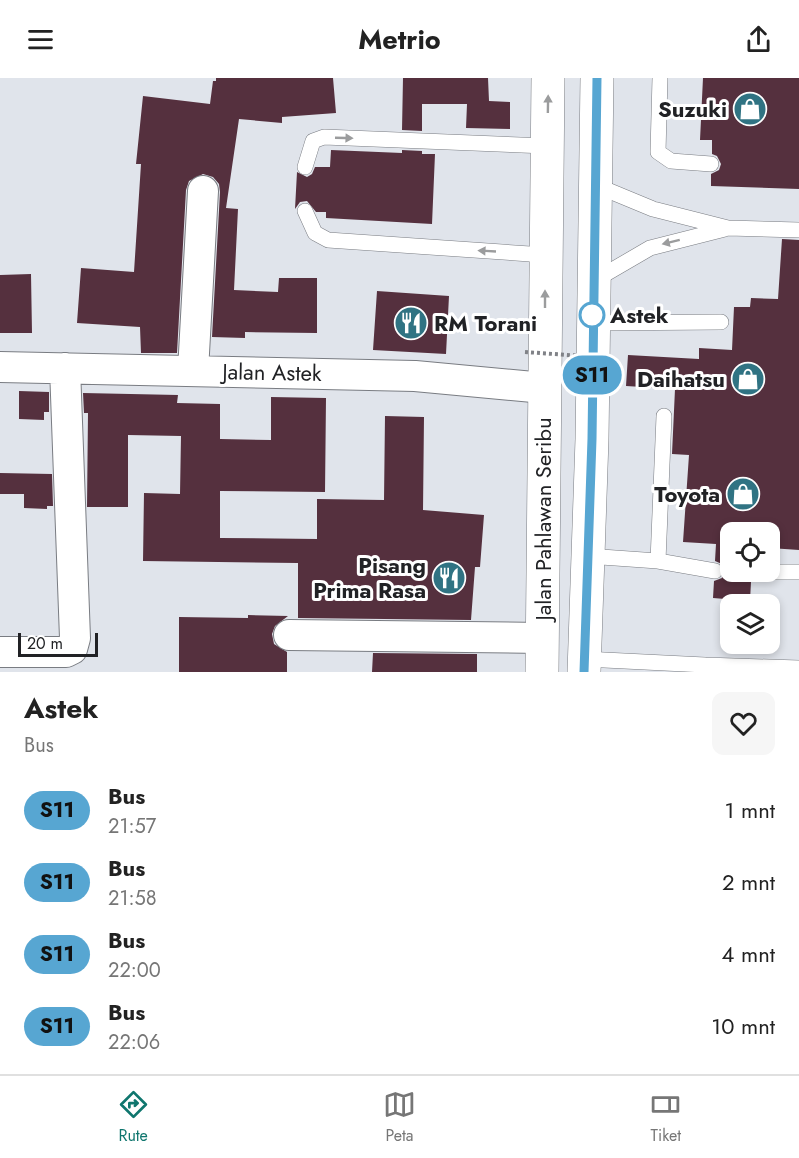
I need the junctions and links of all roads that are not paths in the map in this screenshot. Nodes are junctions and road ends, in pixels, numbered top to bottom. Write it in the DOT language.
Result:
graph roads {
  1 [pos="548,78"];
  2 [pos="597,78"];
  3 [pos="660,78"];
  4 [pos="547,146"];
  5 [pos="711,164"];
  6 [pos="305,166"];
  7 [pos="595,185"];
  8 [pos="203,191"];
  9 [pos="305,211"];
  10 [pos="728,228"];
  11 [pos="799,230"];
  12 [pos="545,255"];
  13 [pos="593,281"];
  14 [pos="721,322"];
  15 [pos="592,323"];
  16 [pos="0,368"];
  17 [pos="65,368"];
  18 [pos="193,371"];
  19 [pos="544,388"];
  20 [pos="664,416"];
  21 [pos="587,556"];
  22 [pos="658,561"];
  23 [pos="715,571"];
  24 [pos="780,572"];
  25 [pos="799,572"];
  26 [pos="289,635"];
  27 [pos="542,638"];
  28 [pos="0,652"];
  29 [pos="584,666"];
  30 [pos="705,668"];
  31 [pos="799,668"];
  32 [pos="542,672"];
  4 -- 1 [label="main road, Jalan Pahlawan Seribu, one-way"];
  2 -- 7 [label="main road, Jalan Pahlawan Seribu"];
  3 -- 5 [label="lane"];
  6 -- 4 [label="lane, one-way"];
  4 -- 12 [label="main road, Jalan Pahlawan Seribu"];
  7 -- 10 [label="lane"];
  7 -- 13 [label="main road, Jalan Pahlawan Seribu"];
  8 -- 18 [label="street"];
  12 -- 9 [label="lane, one-way"];
  10 -- 11 [label="lane"];
  10 -- 13 [label="lane, one-way"];
  19 -- 12 [label="main road, Jalan Pahlawan Seribu, one-way"];
  13 -- 15 [label="main road, Jalan Pahlawan Seribu"];
  14 -- 15 [label="lane"];
  15 -- 21 [label="main road, Jalan Pahlawan Seribu"];
  16 -- 17 [label="street, Jalan Astek"];
  17 -- 18 [label="street, Jalan Astek"];
  17 -- 28 [label="street"];
  18 -- 19 [label="street, Jalan Astek"];
  19 -- 27 [label="main road, Jalan Pahlawan Seribu"];
  20 -- 22 [label="lane"];
  21 -- 22 [label="lane"];
  21 -- 29 [label="main road, Jalan Pahlawan Seribu"];
  22 -- 23 [label="lane"];
  24 -- 25 [label="lane"];
  26 -- 27 [label="street"];
  27 -- 32 [label="main road, Jalan Pahlawan Seribu"];
  29 -- 30 [label="lane"];
  30 -- 31 [label="lane"];
}
